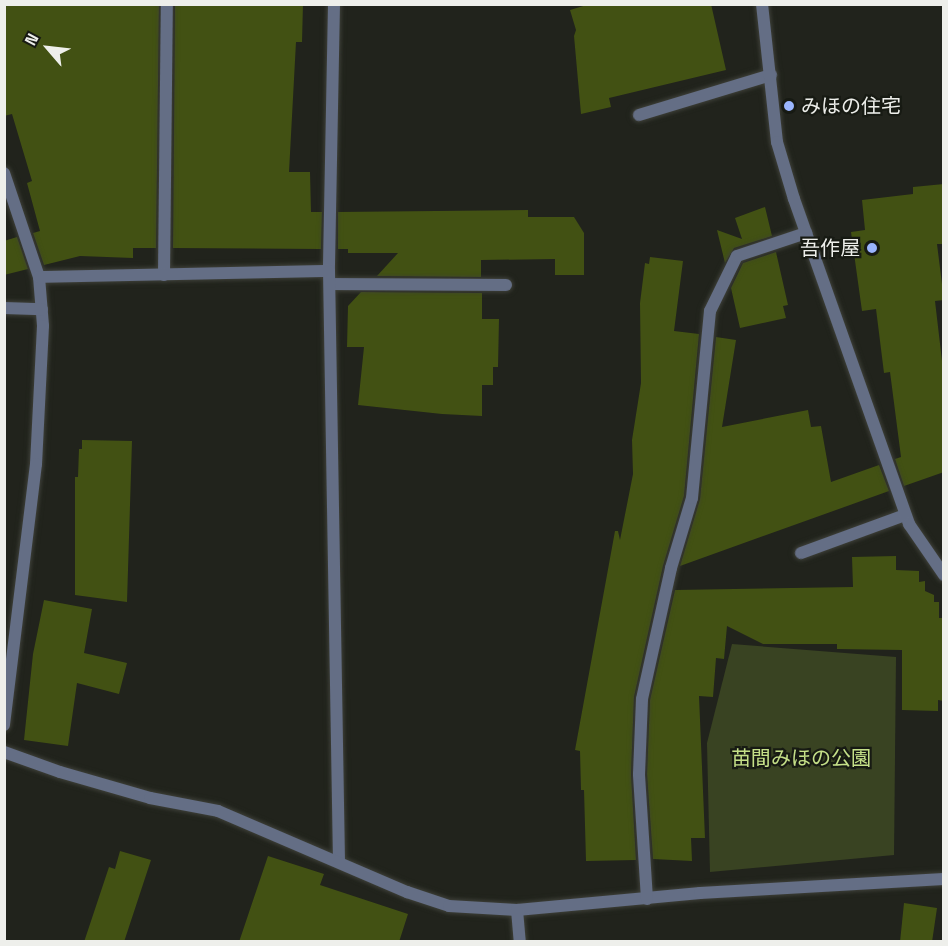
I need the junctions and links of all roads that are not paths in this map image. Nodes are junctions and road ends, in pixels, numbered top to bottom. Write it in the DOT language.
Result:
graph roads {
  1 [pos="167,4"];
  2 [pos="334,4"];
  3 [pos="762,4"];
  4 [pos="771,75"];
  5 [pos="639,115"];
  6 [pos="4,173"];
  7 [pos="806,233"];
  8 [pos="329,271"];
  9 [pos="164,275"];
  10 [pos="39,277"];
  11 [pos="330,284"];
  12 [pos="506,285"];
  13 [pos="4,308"];
  14 [pos="42,309"];
  15 [pos="905,515"];
  16 [pos="801,553"];
  17 [pos="944,575"];
  18 [pos="4,725"];
  19 [pos="4,752"];
  20 [pos="339,862"];
  21 [pos="944,879"];
  22 [pos="647,898"];
  23 [pos="518,910"];
  24 [pos="520,942"];
  1 -- 9 [label="street"];
  2 -- 8 [label="street"];
  3 -- 4 [label="street"];
  4 -- 5 [label="street"];
  4 -- 7 [label="street"];
  6 -- 10 [label="street"];
  7 -- 15 [label="street"];
  7 -- 22 [label="street"];
  8 -- 9 [label="street"];
  8 -- 11 [label="street"];
  9 -- 10 [label="street"];
  10 -- 14 [label="street"];
  11 -- 12 [label="street"];
  11 -- 20 [label="street"];
  13 -- 14 [label="street"];
  14 -- 18 [label="street"];
  15 -- 16 [label="street"];
  15 -- 17 [label="street"];
  19 -- 20 [label="street"];
  20 -- 23 [label="street"];
  21 -- 22 [label="street"];
  22 -- 23 [label="street"];
  23 -- 24 [label="street"];
}
